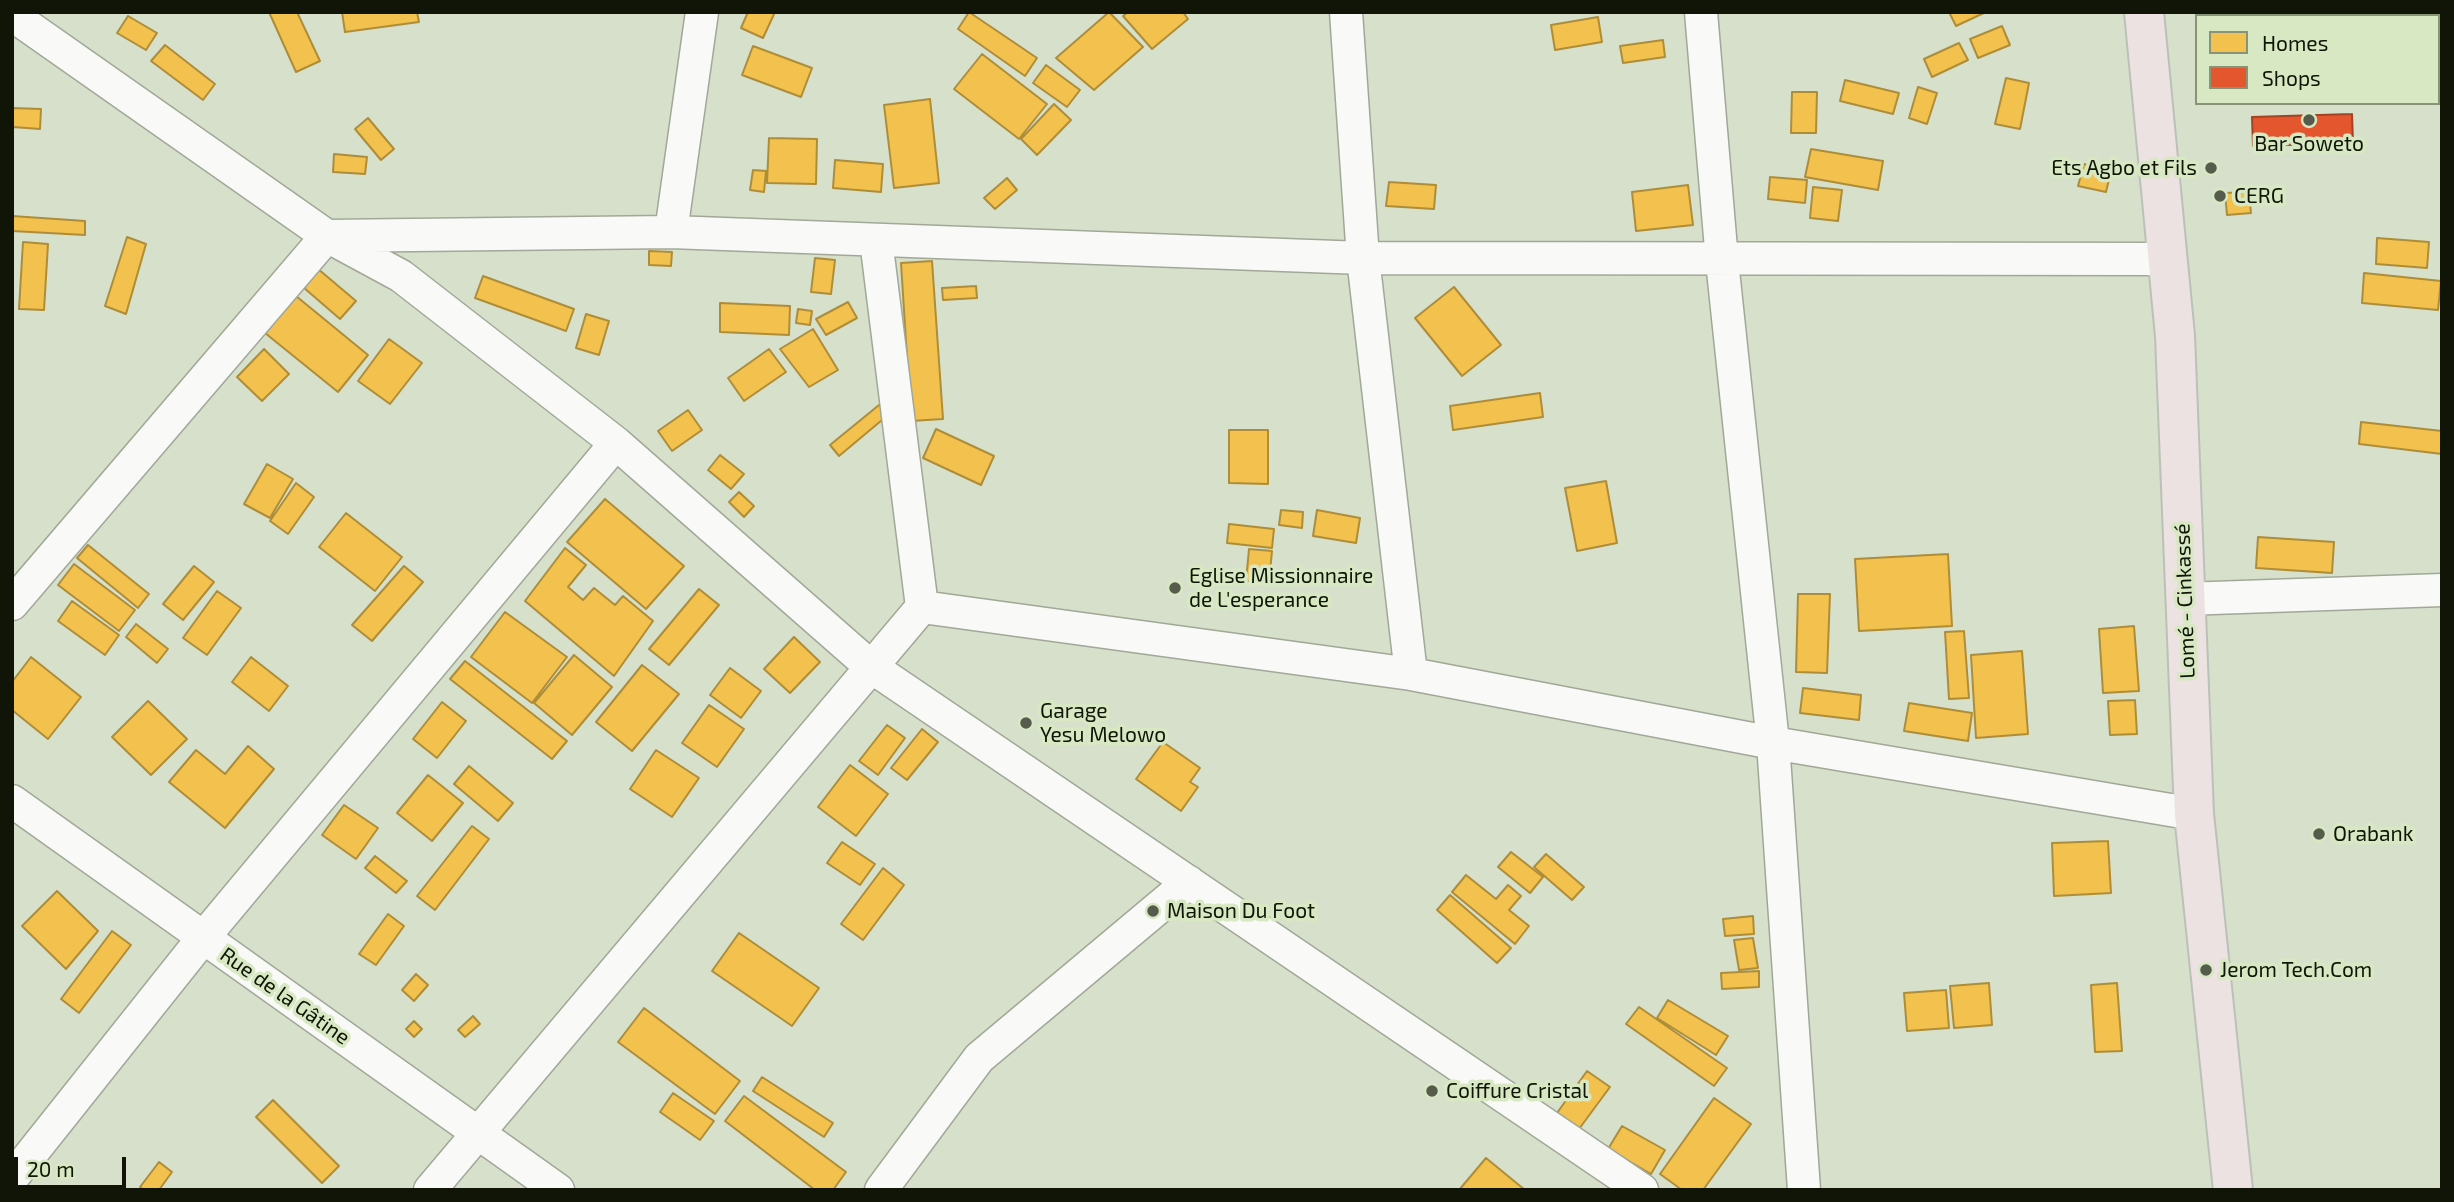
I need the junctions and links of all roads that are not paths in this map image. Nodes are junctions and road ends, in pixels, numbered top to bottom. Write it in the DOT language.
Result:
graph roads {
  1 [pos="702,12"];
  2 [pos="1346,12"];
  3 [pos="1701,12"];
  4 [pos="2144,12"];
  5 [pos="12,15"];
  6 [pos="671,232"];
  7 [pos="327,236"];
  8 [pos="876,240"];
  9 [pos="1363,258"];
  10 [pos="2167,259"];
  11 [pos="1723,261"];
  12 [pos="616,443"];
  13 [pos="2442,590"];
  14 [pos="2184,599"];
  15 [pos="12,604"];
  16 [pos="922,607"];
  17 [pos="870,666"];
  18 [pos="1411,674"];
  19 [pos="1773,743"];
  20 [pos="12,801"];
  21 [pos="2194,814"];
  22 [pos="1189,882"];
  23 [pos="203,938"];
  24 [pos="477,1133"];
  25 [pos="12,1178"];
  26 [pos="430,1190"];
  27 [pos="558,1190"];
  28 [pos="881,1190"];
  29 [pos="1642,1190"];
  30 [pos="1804,1190"];
  31 [pos="2233,1190"];
  1 -- 6 [label="street"];
  2 -- 9 [label="street"];
  3 -- 11 [label="street"];
  4 -- 10 [label="highway, Lomé - Cinkassé"];
  5 -- 7 [label="street"];
  6 -- 7 [label="street"];
  6 -- 8 [label="street"];
  7 -- 12 [label="street"];
  7 -- 15 [label="street"];
  8 -- 9 [label="street"];
  8 -- 16 [label="street"];
  9 -- 11 [label="street"];
  9 -- 18 [label="street"];
  10 -- 11 [label="street"];
  10 -- 14 [label="highway, Lomé - Cinkassé"];
  11 -- 19 [label="street"];
  12 -- 17 [label="street"];
  12 -- 23 [label="street"];
  13 -- 14 [label="street"];
  14 -- 21 [label="highway, Lomé - Cinkassé"];
  16 -- 17 [label="street"];
  16 -- 18 [label="street"];
  17 -- 22 [label="street"];
  17 -- 24 [label="street"];
  18 -- 19 [label="street"];
  19 -- 21 [label="street"];
  19 -- 30 [label="street"];
  20 -- 23 [label="street, Rue de la Gâtine"];
  21 -- 31 [label="highway, Lomé - Cinkassé"];
  22 -- 28 [label="street"];
  22 -- 29 [label="street"];
  23 -- 24 [label="street, Rue de la Gâtine"];
  23 -- 25 [label="street"];
  24 -- 26 [label="street"];
  24 -- 27 [label="street, Rue de la Gâtine"];
}
